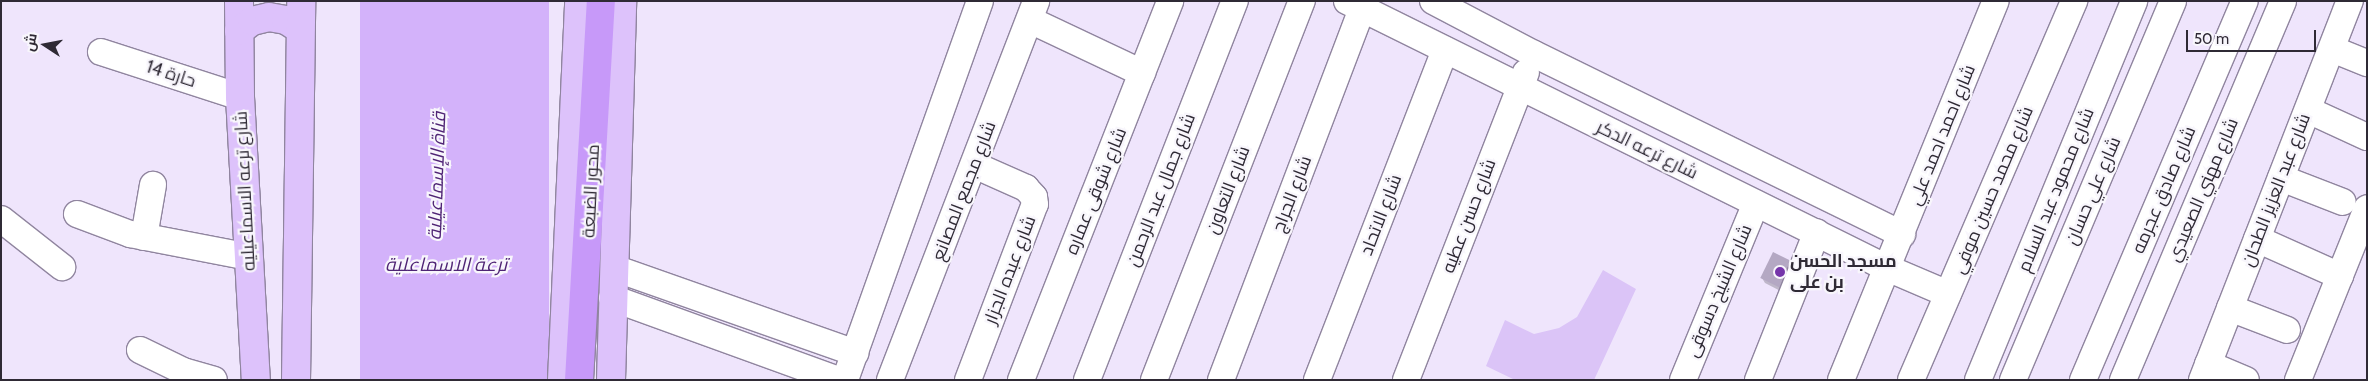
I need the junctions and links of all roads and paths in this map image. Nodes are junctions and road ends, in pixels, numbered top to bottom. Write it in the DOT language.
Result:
graph roads {
  1 [pos="239,1"];
  2 [pos="301,1"];
  3 [pos="579,1"];
  4 [pos="601,1"];
  5 [pos="622,1"];
  6 [pos="980,1"];
  7 [pos="1170,1"];
  8 [pos="1235,1"];
  9 [pos="1302,1"];
  10 [pos="1433,1"];
  11 [pos="1996,1"];
  12 [pos="2074,1"];
  13 [pos="2134,1"];
  14 [pos="2173,1"];
  15 [pos="2245,1"];
  16 [pos="2283,1"];
  17 [pos="2350,1"];
  18 [pos="1355,5"];
  19 [pos="1033,11"];
  20 [pos="300,29"];
  21 [pos="239,31"];
  22 [pos="2332,49"];
  23 [pos="1445,50"];
  24 [pos="101,52"];
  25 [pos="1534,54"];
  26 [pos="2367,63"];
  27 [pos="1142,72"];
  28 [pos="1519,87"];
  29 [pos="240,97"];
  30 [pos="2308,110"];
  31 [pos="2367,137"];
  32 [pos="974,165"];
  33 [pos="2281,178"];
  34 [pos="153,185"];
  35 [pos="1756,203"];
  36 [pos="2355,205"];
  37 [pos="77,214"];
  38 [pos="1,220"];
  39 [pos="1817,232"];
  40 [pos="1902,234"];
  41 [pos="144,237"];
  42 [pos="2257,239"];
  43 [pos="249,257"];
  44 [pos="62,267"];
  45 [pos="614,268"];
  46 [pos="1887,268"];
  47 [pos="2340,276"];
  48 [pos="1948,294"];
  49 [pos="612,298"];
  50 [pos="2230,308"];
  51 [pos="2287,330"];
  52 [pos="140,350"];
  53 [pos="855,352"];
  54 [pos="2205,372"];
  55 [pos="214,380"];
  56 [pos="256,380"];
  57 [pos="296,380"];
  58 [pos="562,380"];
  59 [pos="579,380"];
  60 [pos="611,380"];
  61 [pos="838,380"];
  62 [pos="845,380"];
  63 [pos="890,380"];
  64 [pos="968,380"];
  65 [pos="1021,380"];
  66 [pos="1087,380"];
  67 [pos="1154,380"];
  68 [pos="1221,380"];
  69 [pos="1317,380"];
  70 [pos="1406,380"];
  71 [pos="1683,380"];
  72 [pos="1758,380"];
  73 [pos="1841,380"];
  74 [pos="1911,380"];
  75 [pos="1978,380"];
  76 [pos="2013,380"];
  77 [pos="2083,380"];
  78 [pos="2123,380"];
  79 [pos="2246,380"];
  80 [pos="2298,380"];
  1 -- 21 [label="main road, شارع ترعه الاسماعيليه"];
  2 -- 20 [label="main road"];
  3 -- 58 [label="main road"];
  4 -- 59 [label="highway, محور الضبعة"];
  5 -- 45 [label="main road"];
  6 -- 53 [label="street"];
  7 -- 27 [label="street, شارع شوقى عماره"];
  8 -- 66 [label="street, شارع جمال عبد الرحمن"];
  9 -- 67 [label="street, شارع التعاون"];
  10 -- 25 [label="street, شارع ترعه الدكر"];
  11 -- 40 [label="street, شارع احمد احمد علي"];
  12 -- 48 [label="street, شارع محمد حسين موفي"];
  13 -- 75 [label="street, شارع محمود عبد السلام"];
  14 -- 76 [label="street, شارع علي حسان"];
  15 -- 77 [label="street, شارع صادق عجرمه"];
  16 -- 78 [label="street, شارع مهني الصعيدي"];
  17 -- 22 [label="street, شارع عبد العزيز الطحان"];
  18 -- 23 [label="street, شارع ترعه الدكر"];
  18 -- 68 [label="street, شارع الجراج"];
  19 -- 27 [label="street"];
  19 -- 32 [label="street, شارع مجمع المصانع"];
  20 -- 21 [label="main road"];
  20 -- 57 [label="main road"];
  21 -- 29 [label="main road, شارع ترعه الاسماعيليه"];
  22 -- 26 [label="street"];
  22 -- 30 [label="street, شارع عبد العزيز الطحان"];
  23 -- 28 [label="street, شارع ترعه الدكر"];
  23 -- 69 [label="street, شارع الاتحاد"];
  24 -- 29 [label="street, حارة 14"];
  25 -- 28 [label="street, شارع حسن عطيه"];
  25 -- 40 [label="street, شارع ترعه الدكر"];
  27 -- 65 [label="street, شارع شوقى عماره"];
  28 -- 35 [label="street, شارع ترعه الدكر"];
  28 -- 70 [label="street, شارع حسن عطيه"];
  29 -- 43 [label="main road, شارع ترعه الاسماعيليه"];
  30 -- 31 [label="street"];
  30 -- 33 [label="street, شارع عبد العزيز الطحان"];
  32 -- 63 [label="street, شارع مجمع المصانع"];
  32 -- 64 [label="street, شارع عبده الجزار"];
  33 -- 36 [label="street"];
  33 -- 42 [label="street, شارع عبد العزيز الطحان"];
  34 -- 41 [label="street"];
  35 -- 39 [label="street, شارع ترعه الدكر"];
  35 -- 71 [label="street, شارع الشيخ دسوقى"];
  36 -- 47 [label="street"];
  37 -- 41 [label="street"];
  38 -- 44 [label="street"];
  39 -- 46 [label="street, شارع ترعه الدكر"];
  39 -- 72 [label="street"];
  40 -- 46 [label="street, شارع احمد احمد علي"];
  41 -- 43 [label="street"];
  42 -- 47 [label="street"];
  42 -- 50 [label="street, شارع عبد العزيز الطحان"];
  43 -- 56 [label="main road, شارع ترعه الاسماعيليه"];
  45 -- 49 [label="main road"];
  45 -- 53 [label="street"];
  46 -- 48 [label="street, شارع ترعه الدكر"];
  46 -- 73 [label="street, شارع احمد احمد علي"];
  47 -- 80 [label="street"];
  48 -- 74 [label="street, شارع محمد حسين موفي"];
  49 -- 60 [label="main road"];
  49 -- 61 [label="street"];
  50 -- 51 [label="street"];
  50 -- 54 [label="street, شارع عبد العزيز الطحان"];
  52 -- 55 [label="street"];
  53 -- 62 [label="street"];
  54 -- 79 [label="street"];
}
